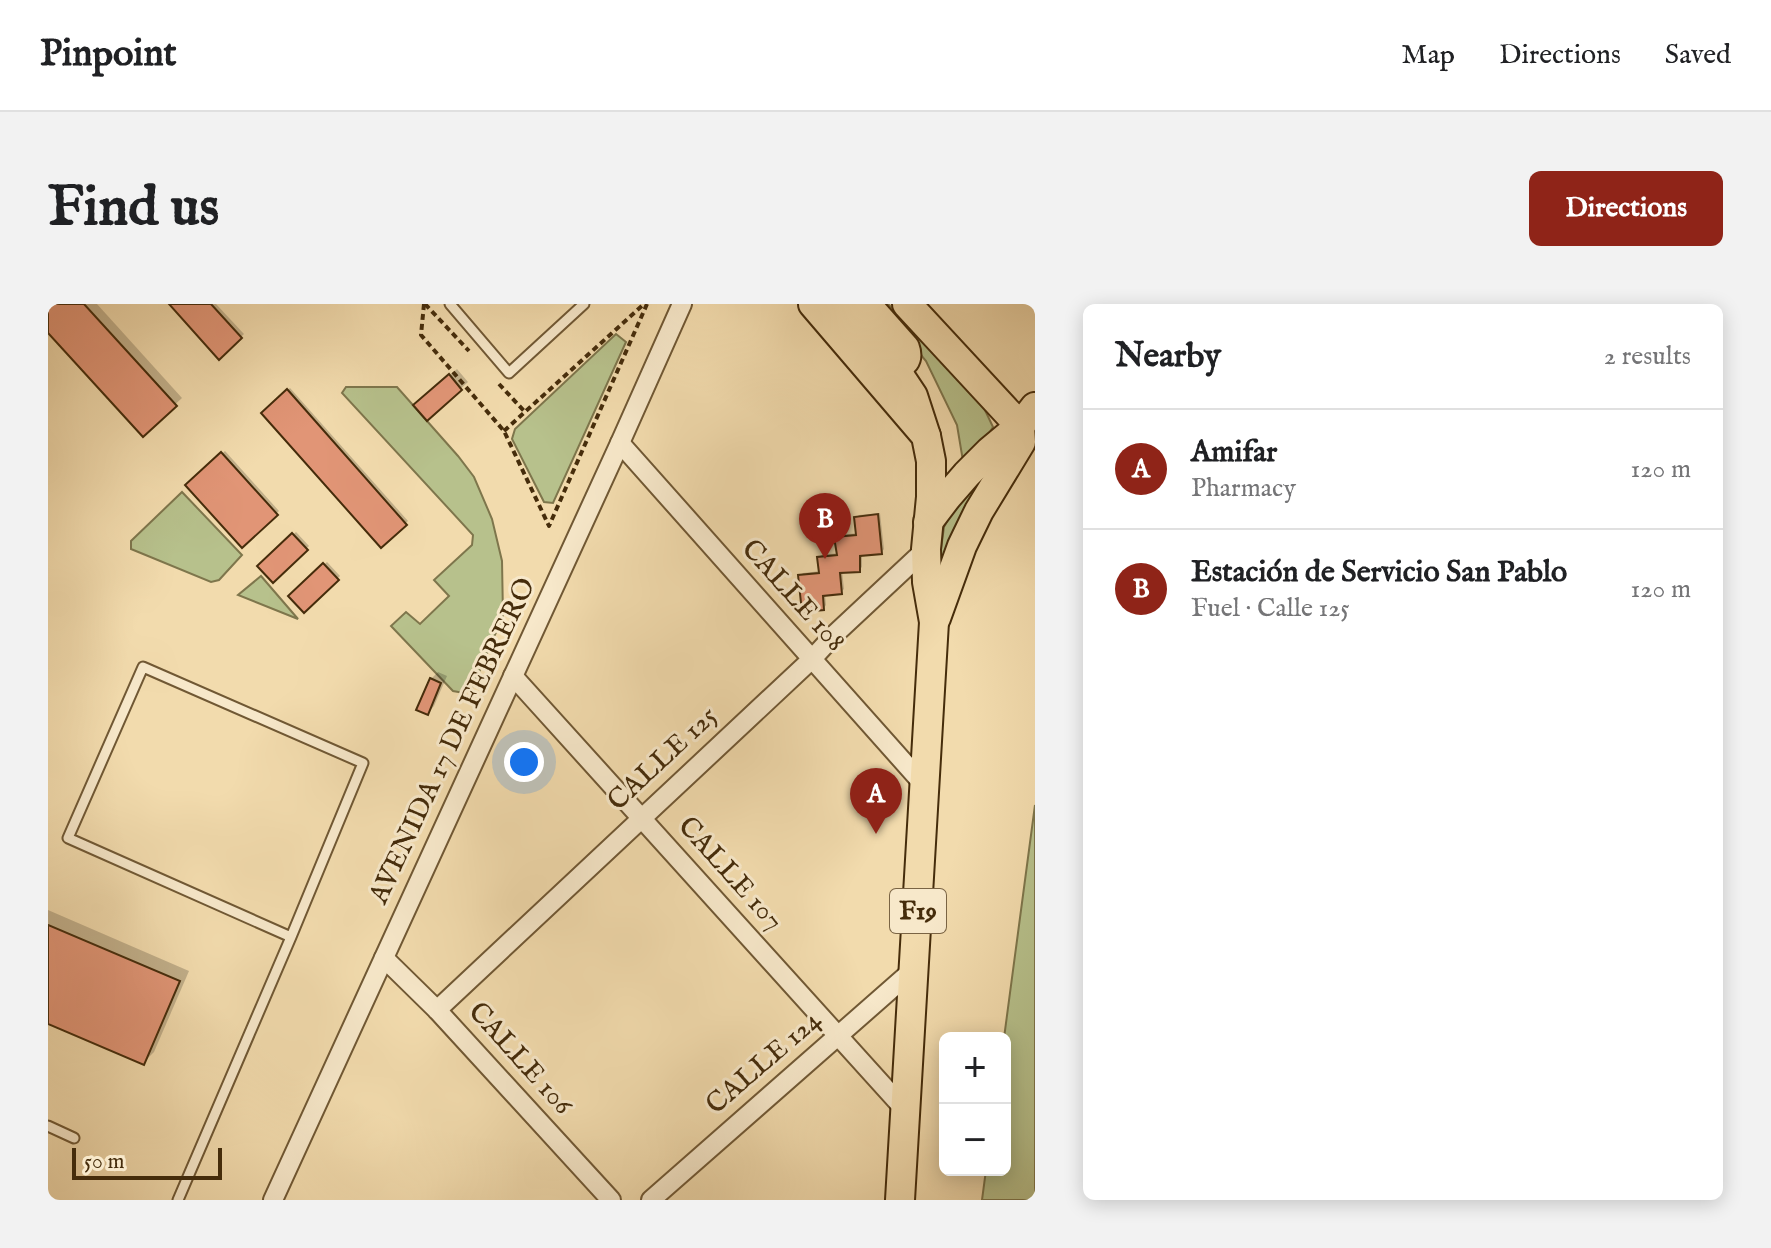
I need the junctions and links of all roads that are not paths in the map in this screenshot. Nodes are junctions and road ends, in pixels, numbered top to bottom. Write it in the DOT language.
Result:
graph roads {
  1 [pos="450,304"];
  2 [pos="584,304"];
  3 [pos="682,304"];
  4 [pos="813,304"];
  5 [pos="837,304"];
  6 [pos="866,304"];
  7 [pos="907,304"];
  8 [pos="899,357"];
  9 [pos="1028,417"];
  10 [pos="926,436"];
  11 [pos="620,443"];
  12 [pos="927,535"];
  13 [pos="934,622"];
  14 [pos="812,659"];
  15 [pos="513,676"];
  16 [pos="925,786"];
  17 [pos="641,818"];
  18 [pos="291,937"];
  19 [pos="384,958"];
  20 [pos="914,969"];
  21 [pos="437,1010"];
  22 [pos="838,1035"];
  23 [pos="906,1111"];
  24 [pos="48,1126"];
  25 [pos="74,1138"];
  26 [pos="178,1200"];
  27 [pos="273,1200"];
  28 [pos="611,1200"];
  29 [pos="651,1200"];
  30 [pos="900,1200"];
  1 -- 2 [label="lane"];
  3 -- 11 [label="street, AVENIDA 17 DE FEBRERO"];
  4 -- 10 [label="main road"];
  5 -- 8 [label="main road, F19"];
  6 -- 8 [label="main road, F19"];
  7 -- 9 [label="main road"];
  8 -- 10 [label="main road, F19"];
  9 -- 12 [label="main road"];
  9 -- 13 [label="main road, F19"];
  10 -- 12 [label="main road, F19"];
  11 -- 14 [label="street, CALLE 108"];
  11 -- 15 [label="street, AVENIDA 17 DE FEBRERO"];
  12 -- 13 [label="main road, F19"];
  12 -- 14 [label="street, CALLE 125"];
  13 -- 16 [label="main road, F19"];
  14 -- 16 [label="street, CALLE 108"];
  14 -- 17 [label="street, CALLE 125"];
  15 -- 17 [label="street, CALLE 107"];
  15 -- 19 [label="street, AVENIDA 17 DE FEBRERO"];
  16 -- 20 [label="main road, F19"];
  17 -- 21 [label="street, CALLE 125"];
  17 -- 22 [label="street, CALLE 107"];
  18 -- 18 [label="lane"];
  18 -- 26 [label="lane"];
  19 -- 21 [label="street, CALLE 106"];
  19 -- 27 [label="street, AVENIDA 17 DE FEBRERO"];
  20 -- 22 [label="street, CALLE 124"];
  20 -- 23 [label="main road, F19"];
  21 -- 28 [label="street, CALLE 106"];
  22 -- 23 [label="street, CALLE 107"];
  22 -- 29 [label="street, CALLE 124"];
  23 -- 30 [label="main road, F19"];
  24 -- 25 [label="lane"];
}
